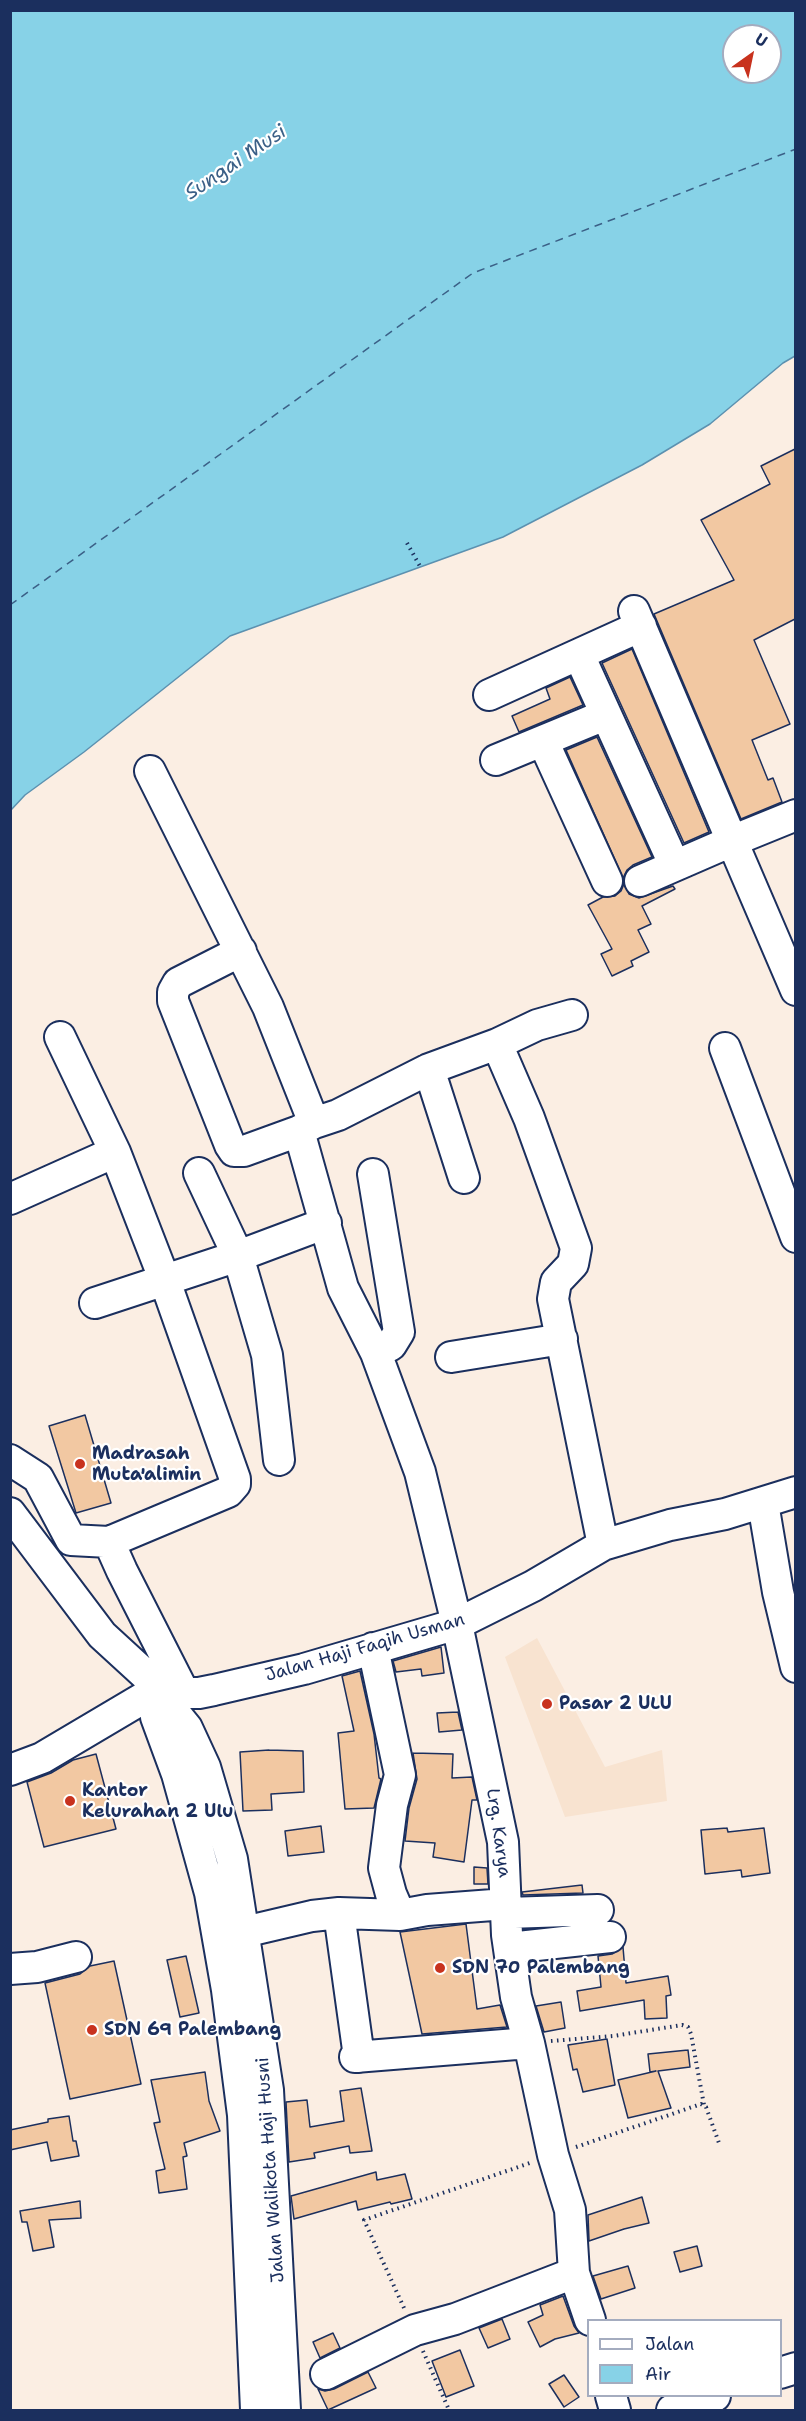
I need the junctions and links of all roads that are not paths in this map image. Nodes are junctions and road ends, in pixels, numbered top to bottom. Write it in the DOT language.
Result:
graph roads {
  1 [pos="579,655"];
  2 [pos="489,695"];
  3 [pos="605,715"];
  4 [pos="543,741"];
  5 [pos="496,760"];
  6 [pos="150,771"];
  7 [pos="795,815"];
  8 [pos="732,841"];
  9 [pos="674,864"];
  10 [pos="607,881"];
  11 [pos="640,881"];
  12 [pos="241,951"];
  13 [pos="789,958"];
  14 [pos="795,990"];
  15 [pos="572,1015"];
  16 [pos="60,1037"];
  17 [pos="497,1044"];
  18 [pos="725,1048"];
  19 [pos="429,1069"];
  20 [pos="306,1127"];
  21 [pos="115,1152"];
  22 [pos="199,1173"];
  23 [pos="373,1174"];
  24 [pos="464,1178"];
  25 [pos="10,1199"];
  26 [pos="326,1223"];
  27 [pos="795,1237"];
  28 [pos="238,1256"];
  29 [pos="165,1281"];
  30 [pos="95,1303"];
  31 [pos="562,1339"];
  32 [pos="376,1353"];
  33 [pos="451,1357"];
  34 [pos="10,1460"];
  35 [pos="279,1460"];
  36 [pos="795,1492"];
  37 [pos="763,1503"];
  38 [pos="10,1513"];
  39 [pos="109,1542"];
  40 [pos="603,1545"];
  41 [pos="457,1624"];
  42 [pos="373,1648"];
  43 [pos="795,1667"];
  44 [pos="159,1693"];
  45 [pos="10,1770"];
  46 [pos="506,1908"];
  47 [pos="339,1913"];
  48 [pos="400,1915"];
  49 [pos="244,1932"];
  50 [pos="509,1948"];
  51 [pos="76,1957"];
  52 [pos="10,1969"];
  53 [pos="529,2043"];
  54 [pos="574,2273"];
  55 [pos="590,2319"];
  56 [pos="326,2374"];
  57 [pos="712,2397"];
  58 [pos="256,2410"];
  59 [pos="285,2410"];
  60 [pos="672,2410"];
  1 -- 2 [label="street"];
  1 -- 3 [label="street"];
  1 -- 8 [label="street"];
  3 -- 4 [label="street"];
  3 -- 9 [label="street"];
  4 -- 5 [label="street"];
  4 -- 10 [label="street"];
  6 -- 12 [label="street, Lrg. Karya"];
  7 -- 8 [label="street"];
  8 -- 9 [label="street"];
  8 -- 13 [label="street"];
  9 -- 11 [label="street"];
  12 -- 20 [label="street, Lrg. Karya"];
  12 -- 20 [label="street"];
  13 -- 14 [label="street"];
  15 -- 17 [label="street"];
  16 -- 21 [label="street"];
  17 -- 19 [label="street"];
  17 -- 31 [label="street"];
  18 -- 27 [label="street"];
  19 -- 20 [label="street"];
  19 -- 24 [label="street"];
  20 -- 26 [label="street, Lrg. Karya"];
  21 -- 25 [label="street"];
  21 -- 29 [label="street"];
  22 -- 28 [label="street"];
  23 -- 32 [label="street"];
  26 -- 28 [label="street"];
  26 -- 32 [label="street, Lrg. Karya"];
  28 -- 29 [label="street"];
  28 -- 35 [label="street"];
  29 -- 30 [label="street"];
  29 -- 39 [label="street"];
  31 -- 33 [label="street"];
  31 -- 40 [label="street"];
  32 -- 41 [label="street, Lrg. Karya"];
  34 -- 39 [label="street"];
  36 -- 37 [label="street, Jalan Haji Faqih Usman"];
  37 -- 40 [label="street, Jalan Haji Faqih Usman"];
  37 -- 43 [label="street"];
  38 -- 44 [label="street"];
  39 -- 44 [label="street"];
  40 -- 41 [label="street, Jalan Haji Faqih Usman"];
  41 -- 42 [label="street, Jalan Haji Faqih Usman"];
  41 -- 46 [label="street, Lrg. Karya"];
  42 -- 44 [label="street, Jalan Haji Faqih Usman"];
  42 -- 48 [label="street"];
  44 -- 45 [label="street, Jalan Haji Faqih Usman"];
  44 -- 49 [label="street, Jalan Walikota Haji Husni"];
  44 -- 58 [label="street, Jalan Walikota Haji Husni"];
  46 -- 48 [label="street"];
  46 -- 50 [label="street, Lrg. Karya"];
  46 -- 50 [label="street"];
  47 -- 48 [label="street"];
  47 -- 49 [label="street"];
  47 -- 53 [label="street"];
  49 -- 59 [label="street, Jalan Walikota Haji Husni"];
  50 -- 53 [label="street, Lrg. Karya"];
  51 -- 52 [label="street"];
  53 -- 54 [label="street, Lrg. Karya"];
  54 -- 55 [label="street, Lrg. Karya"];
  54 -- 56 [label="street"];
  57 -- 60 [label="street"];
}
